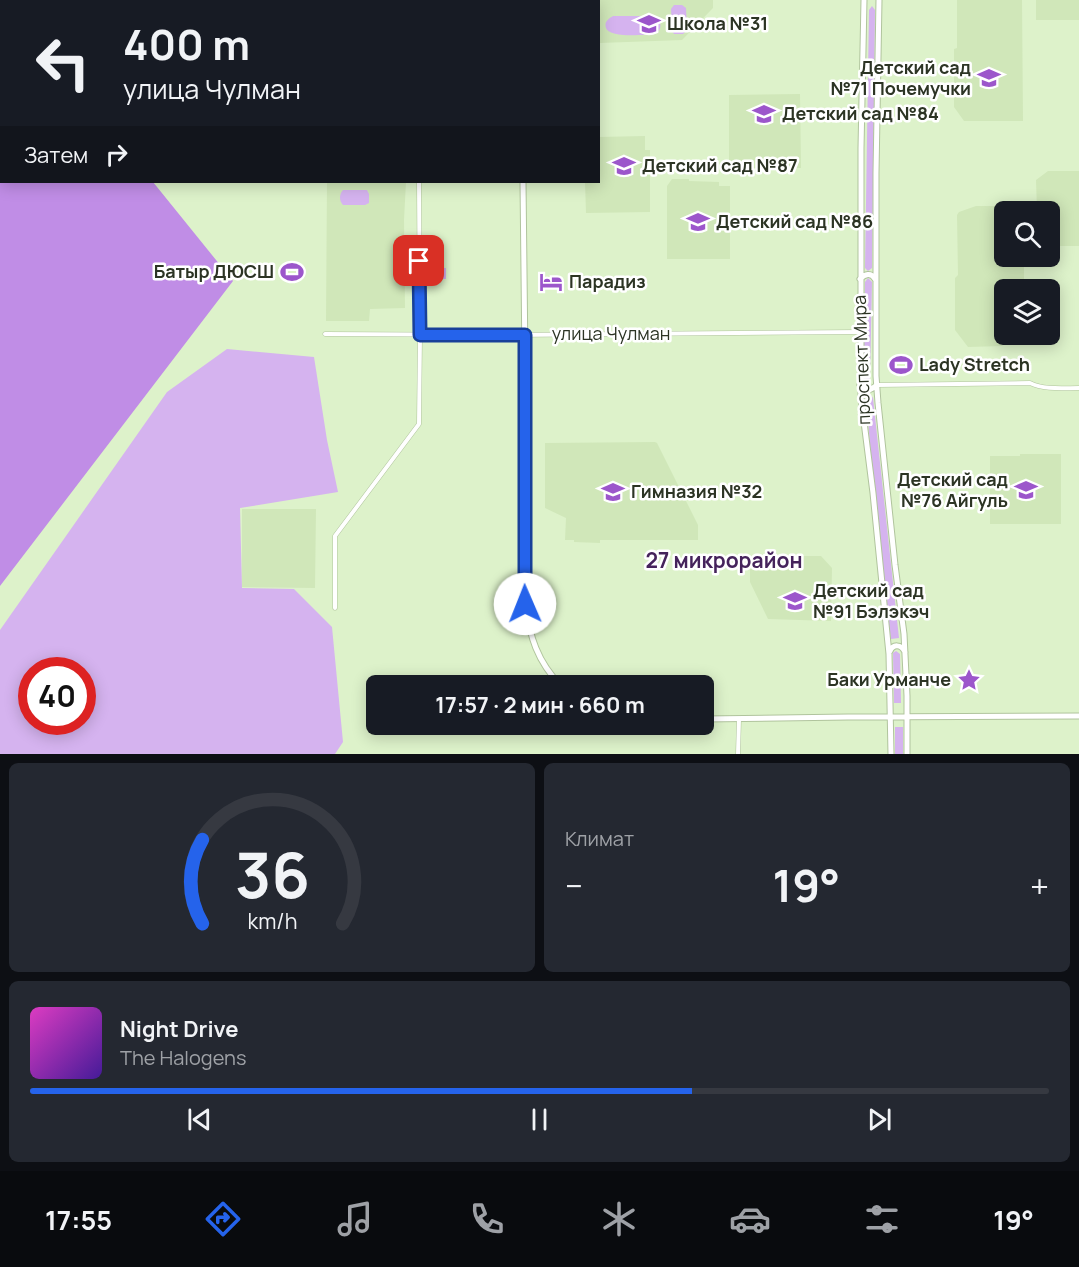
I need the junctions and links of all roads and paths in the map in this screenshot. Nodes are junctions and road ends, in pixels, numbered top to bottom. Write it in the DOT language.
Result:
graph roads {
  1 [pos="864,2"];
  2 [pos="879,2"];
  3 [pos="419,183"];
  4 [pos="524,183"];
  5 [pos="860,279"];
  6 [pos="876,280"];
  7 [pos="861,332"];
  8 [pos="325,334"];
  9 [pos="420,335"];
  10 [pos="525,335"];
  11 [pos="860,383"];
  12 [pos="877,385"];
  13 [pos="1079,388"];
  14 [pos="335,608"];
  15 [pos="905,653"];
  16 [pos="889,654"];
  17 [pos="552,675"];
  18 [pos="891,717"];
  19 [pos="1079,717"];
  20 [pos="739,718"];
  21 [pos="908,718"];
  22 [pos="714,719"];
  23 [pos="738,754"];
  24 [pos="891,754"];
  25 [pos="908,754"];
  1 -- 2 [label="main road"];
  1 -- 5 [label="main road, проспект Мира"];
  2 -- 6 [label="main road, проспект Мира"];
  3 -- 9 [label="street"];
  4 -- 10 [label="main road"];
  5 -- 6 [label="main road"];
  5 -- 7 [label="main road, проспект Мира"];
  6 -- 12 [label="main road, проспект Мира"];
  7 -- 10 [label="street, улица Чулман"];
  7 -- 11 [label="main road, проспект Мира"];
  8 -- 9 [label="street, улица Чулман"];
  9 -- 10 [label="street, улица Чулман"];
  9 -- 14 [label="street"];
  10 -- 17 [label="main road"];
  11 -- 12 [label="main road"];
  11 -- 16 [label="main road, проспект Мира"];
  12 -- 13 [label="street"];
  12 -- 15 [label="main road, проспект Мира"];
  15 -- 16 [label="main road"];
  15 -- 21 [label="main road, проспект Мира"];
  16 -- 18 [label="main road, проспект Мира"];
  18 -- 20 [label="main road"];
  18 -- 21 [label="main road"];
  18 -- 24 [label="main road, проспект Мира"];
  19 -- 21 [label="main road"];
  20 -- 22 [label="main road"];
  20 -- 23 [label="street"];
  21 -- 25 [label="main road, проспект Мира"];
}
